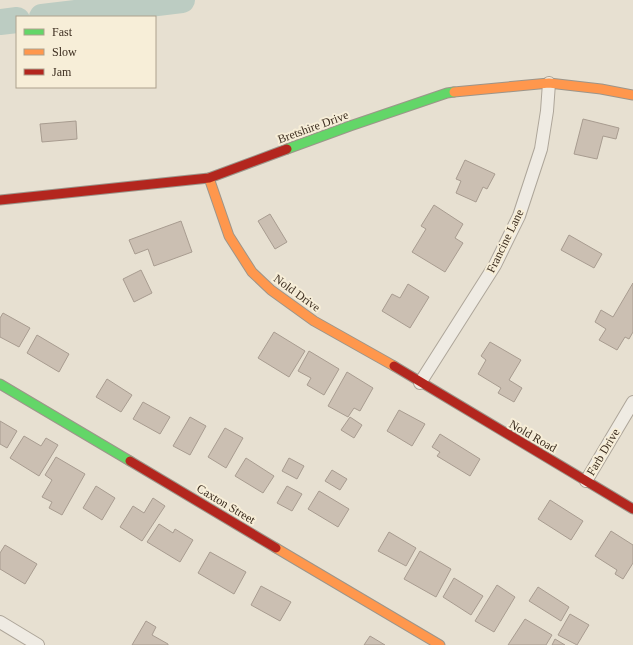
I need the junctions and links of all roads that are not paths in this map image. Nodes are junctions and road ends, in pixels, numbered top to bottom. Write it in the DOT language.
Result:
graph roads {
  1 [pos="549,83"];
  2 [pos="633,96"];
  3 [pos="210,178"];
  4 [pos="0,200"];
  5 [pos="420,383"];
  6 [pos="0,384"];
  7 [pos="633,402"];
  8 [pos="586,481"];
  9 [pos="633,509"];
  10 [pos="0,622"];
  11 [pos="38,645"];
  12 [pos="440,645"];
  1 -- 2 [label="street, Bretshire Drive"];
  1 -- 3 [label="street, Bretshire Drive"];
  1 -- 5 [label="street, Francine Lane"];
  3 -- 4 [label="street, Bretshire Drive"];
  3 -- 5 [label="street, Nold Drive"];
  5 -- 8 [label="street, Nold Road"];
  6 -- 12 [label="street, Caxton Street"];
  7 -- 8 [label="street, Farb Drive"];
  8 -- 9 [label="street, Nold Road"];
  10 -- 11 [label="street"];
}
